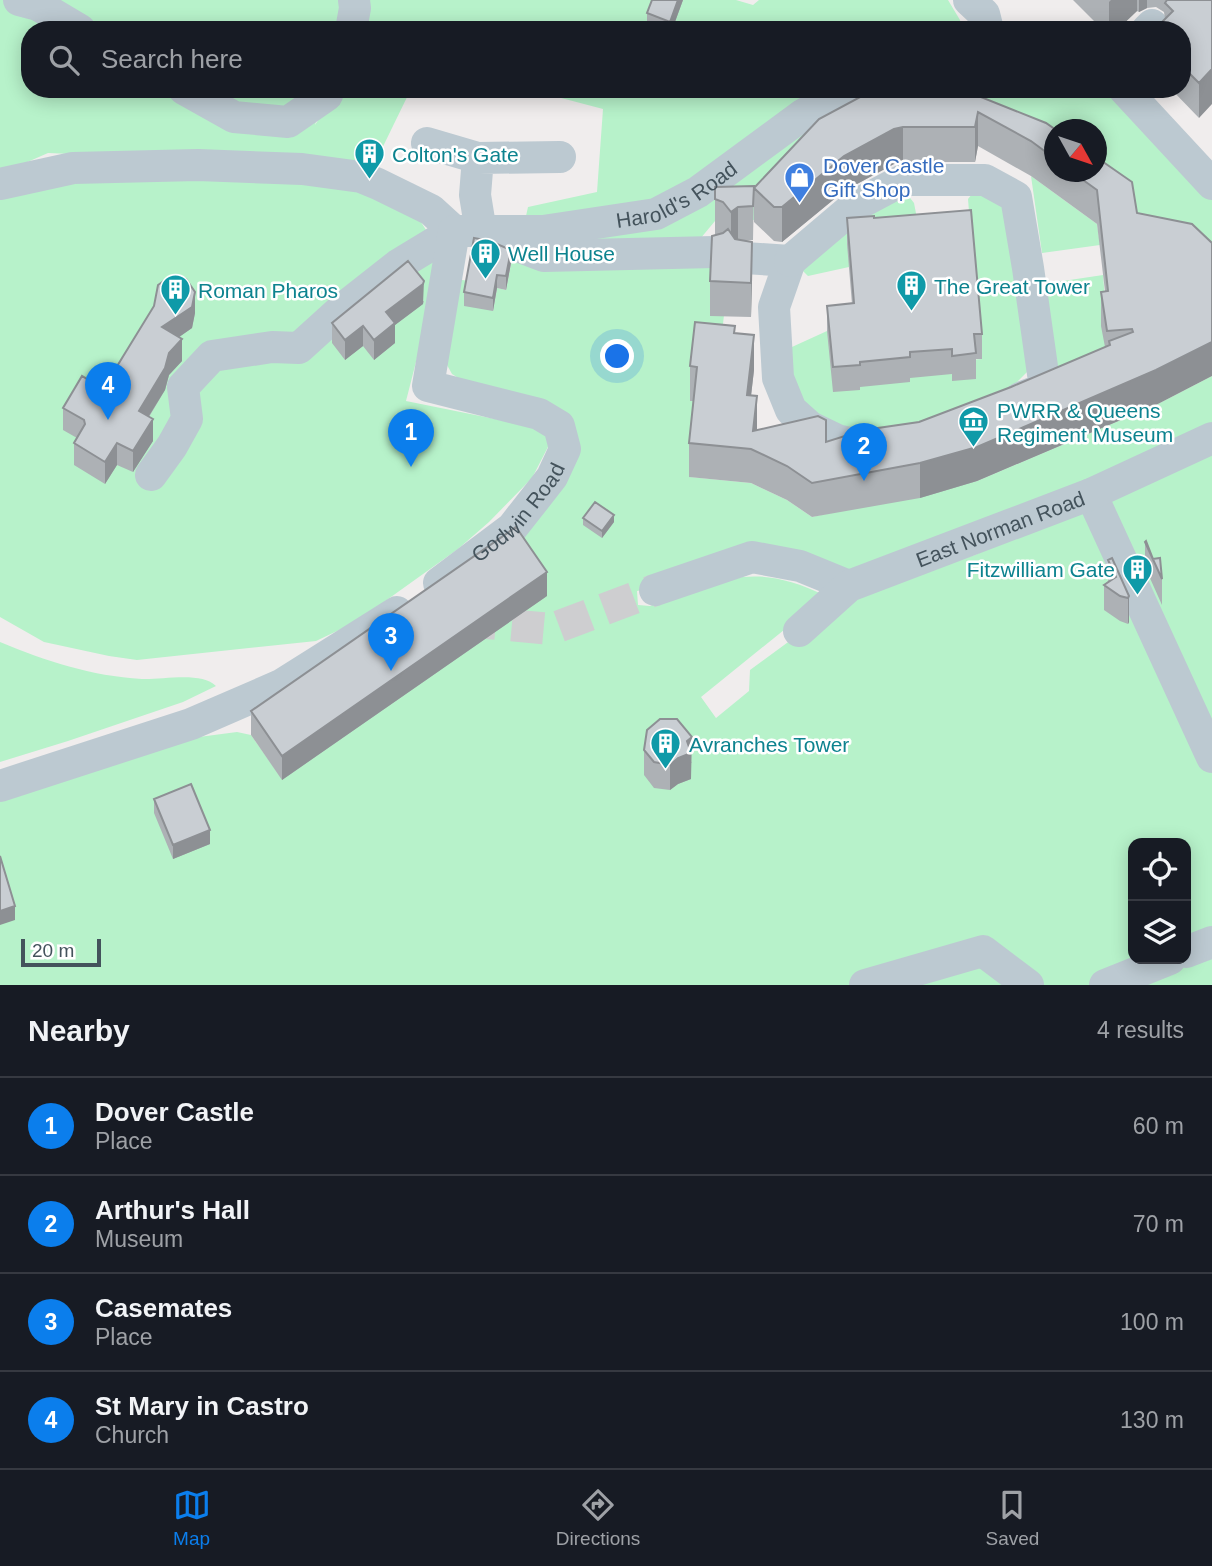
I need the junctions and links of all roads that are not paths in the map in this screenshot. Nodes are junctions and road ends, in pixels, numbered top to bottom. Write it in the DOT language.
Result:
graph roads {
  1 [pos="19,0"];
  2 [pos="354,0"];
  3 [pos="969,0"];
  4 [pos="65,21"];
  5 [pos="353,21"];
  6 [pos="986,21"];
  7 [pos="200,98"];
  8 [pos="322,98"];
  9 [pos="832,98"];
  10 [pos="1132,98"];
  11 [pos="427,143"];
  12 [pos="560,157"];
  13 [pos="478,158"];
  14 [pos="0,184"];
  15 [pos="1212,184"];
  16 [pos="468,232"];
  17 [pos="713,252"];
  18 [pos="746,258"];
  19 [pos="790,261"];
  20 [pos="997,407"];
  21 [pos="1212,438"];
  22 [pos="901,441"];
  23 [pos="151,475"];
  24 [pos="1091,494"];
  25 [pos="849,586"];
  26 [pos="655,590"];
  27 [pos="799,631"];
  28 [pos="1212,757"];
  29 [pos="0,786"];
  30 [pos="1212,942"];
  31 [pos="1191,950"];
  32 [pos="1158,964"];
  33 [pos="865,985"];
  34 [pos="1028,985"];
  35 [pos="1105,985"];
  1 -- 4 [label="lane"];
  2 -- 5 [label="lane"];
  3 -- 6 [label="lane"];
  7 -- 8 [label="lane"];
  9 -- 16 [label="lane, Harold's Road"];
  10 -- 15 [label="lane"];
  11 -- 13 [label="lane"];
  12 -- 13 [label="lane"];
  13 -- 16 [label="lane"];
  14 -- 16 [label="lane"];
  16 -- 17 [label="lane"];
  16 -- 23 [label="lane"];
  16 -- 29 [label="lane, Godwin Road"];
  18 -- 19 [label="lane"];
  19 -- 20 [label="lane"];
  19 -- 22 [label="lane"];
  21 -- 24 [label="lane, East Norman Road"];
  24 -- 25 [label="lane, East Norman Road"];
  24 -- 28 [label="lane"];
  25 -- 26 [label="lane"];
  25 -- 27 [label="lane, East Norman Road"];
  30 -- 31 [label="lane"];
  32 -- 35 [label="lane"];
  33 -- 34 [label="lane"];
}
